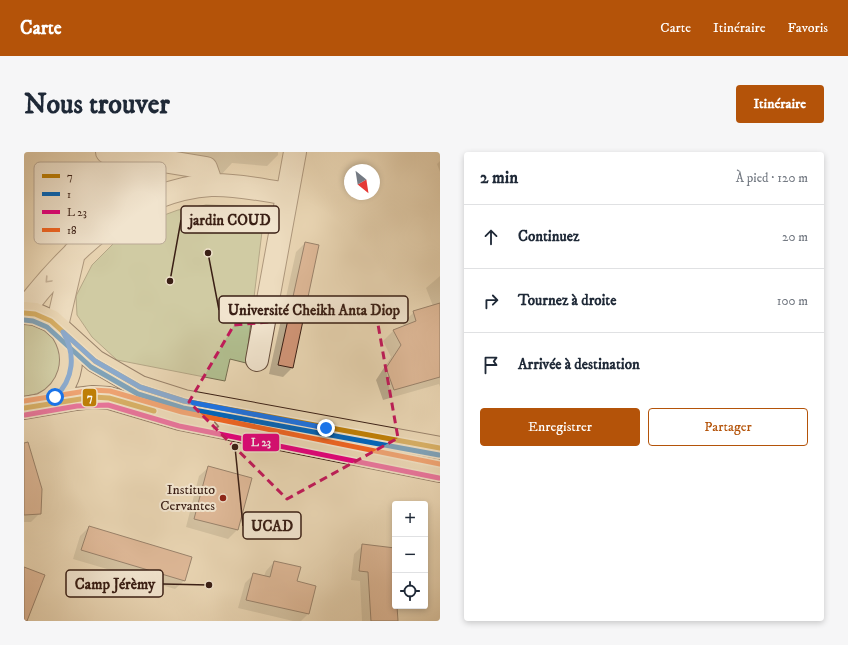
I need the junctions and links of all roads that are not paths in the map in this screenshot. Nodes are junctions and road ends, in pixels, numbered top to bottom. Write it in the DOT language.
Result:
graph roads {
  1 [pos="107,152"];
  2 [pos="295,152"];
  3 [pos="212,185"];
  4 [pos="166,194"];
  5 [pos="287,194"];
  6 [pos="85,244"];
  7 [pos="74,253"];
  8 [pos="24,310"];
  9 [pos="24,313"];
  10 [pos="60,329"];
  11 [pos="257,360"];
  12 [pos="33,406"];
  13 [pos="440,448"];
  14 [pos="440,471"];
  1 -- 3 [label="street"];
  2 -- 5 [label="street"];
  3 -- 4 [label="street"];
  3 -- 5 [label="street"];
  5 -- 11 [label="street"];
  6 -- 7 [label="street"];
  7 -- 8 [label="street, one-way"];
  7 -- 10 [label="street"];
  9 -- 10 [label="main road"];
  10 -- 12 [label="main road"];
  10 -- 13 [label="main road"];
  12 -- 14 [label="main road, one-way"];
}
